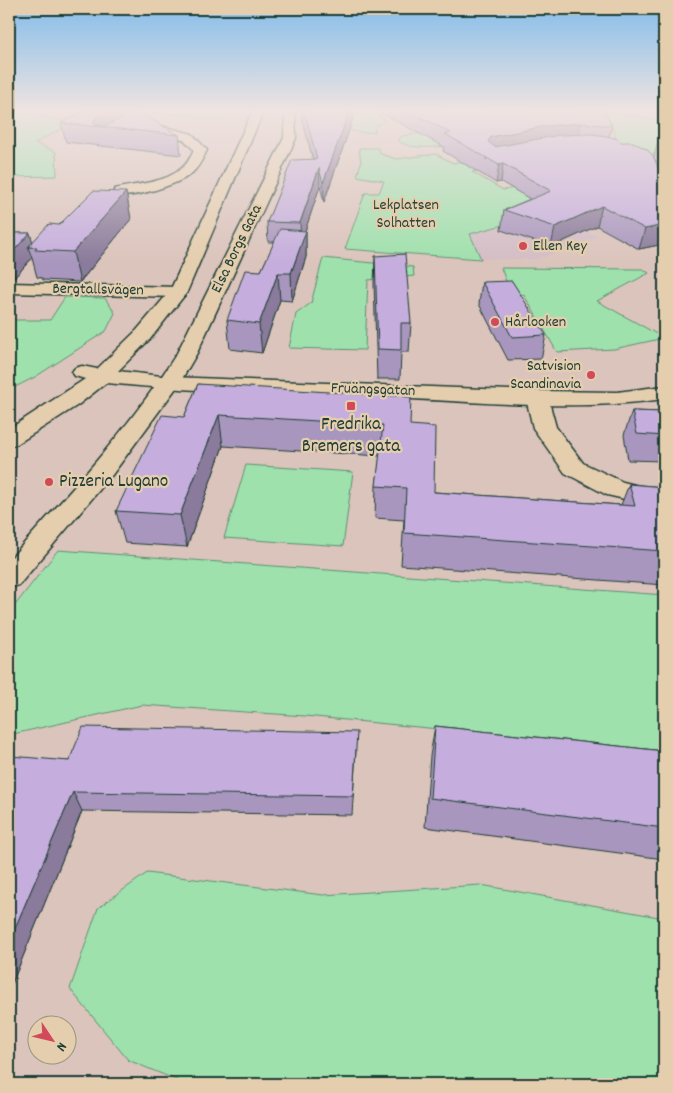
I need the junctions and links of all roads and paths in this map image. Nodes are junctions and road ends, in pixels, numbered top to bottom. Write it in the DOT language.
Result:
graph roads {
  1 [pos="194,161"];
  2 [pos="226,161"];
  3 [pos="234,161"];
  4 [pos="279,161"];
  5 [pos="120,192"];
  6 [pos="29,274"];
  7 [pos="13,288"];
  8 [pos="170,292"];
  9 [pos="92,374"];
  10 [pos="170,383"];
  11 [pos="664,393"];
  12 [pos="537,398"];
  13 [pos="9,417"];
  14 [pos="9,439"];
  15 [pos="664,500"];
  16 [pos="9,578"];
  1 -- 5 [label="street"];
  2 -- 8 [label="street"];
  3 -- 8 [label="street"];
  4 -- 10 [label="street, Elsa Borgs Gata"];
  6 -- 7 [label="street, Bergtallsvägen"];
  7 -- 8 [label="street, Bergtallsvägen"];
  8 -- 9 [label="street"];
  9 -- 10 [label="street, Fruängsgatan"];
  9 -- 13 [label="street"];
  9 -- 14 [label="street"];
  10 -- 12 [label="street, Fruängsgatan"];
  10 -- 16 [label="street"];
  11 -- 12 [label="street, Fruängsgatan"];
  12 -- 15 [label="street"];
}
